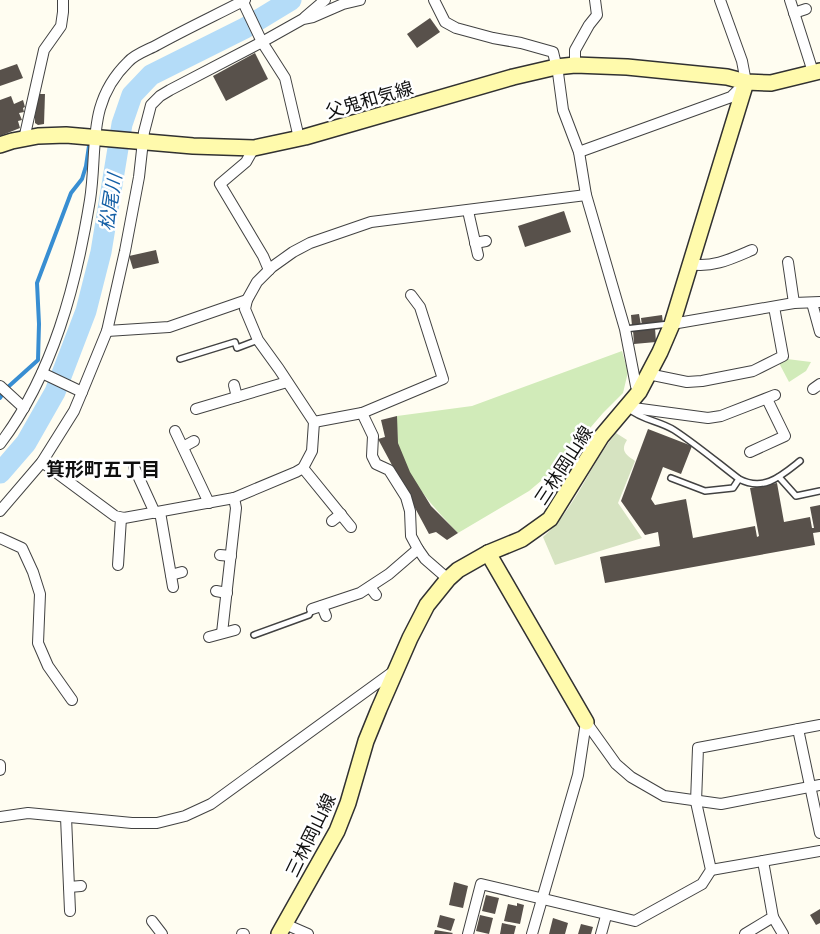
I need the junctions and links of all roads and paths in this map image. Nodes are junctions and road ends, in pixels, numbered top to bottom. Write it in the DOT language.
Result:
graph roads {
  1 [pos="63,0"];
  2 [pos="325,0"];
  3 [pos="360,0"];
  4 [pos="434,0"];
  5 [pos="595,0"];
  6 [pos="720,0"];
  7 [pos="790,0"];
  8 [pos="243,1"];
  9 [pos="806,9"];
  10 [pos="794,13"];
  11 [pos="302,19"];
  12 [pos="262,41"];
  13 [pos="575,64"];
  14 [pos="556,66"];
  15 [pos="817,71"];
  16 [pos="746,82"];
  17 [pos="98,137"];
  18 [pos="299,138"];
  19 [pos="24,139"];
  20 [pos="140,141"];
  21 [pos="0,145"];
  22 [pos="254,148"];
  23 [pos="579,152"];
  24 [pos="586,194"];
  25 [pos="468,211"];
  26 [pos="486,241"];
  27 [pos="475,243"];
  28 [pos="752,250"];
  29 [pos="478,255"];
  30 [pos="788,262"];
  31 [pos="689,264"];
  32 [pos="269,270"];
  33 [pos="801,273"];
  34 [pos="790,275"];
  35 [pos="411,296"];
  36 [pos="247,300"];
  37 [pos="794,303"];
  38 [pos="816,303"];
  39 [pos="774,307"];
  40 [pos="672,324"];
  41 [pos="625,329"];
  42 [pos="107,331"];
  43 [pos="820,332"];
  44 [pos="258,340"];
  45 [pos="180,359"];
  46 [pos="44,374"];
  47 [pos="648,374"];
  48 [pos="287,382"];
  49 [pos="234,384"];
  50 [pos="0,386"];
  51 [pos="81,391"];
  52 [pos="639,392"];
  53 [pos="237,397"];
  54 [pos="24,408"];
  55 [pos="626,408"];
  56 [pos="196,409"];
  57 [pos="362,414"];
  58 [pos="314,422"];
  59 [pos="175,431"];
  60 [pos="194,441"];
  61 [pos="0,444"];
  62 [pos="183,447"];
  63 [pos="750,452"];
  64 [pos="800,461"];
  65 [pos="42,462"];
  66 [pos="134,467"];
  67 [pos="304,468"];
  68 [pos="779,476"];
  69 [pos="671,478"];
  70 [pos="739,480"];
  71 [pos="820,491"];
  72 [pos="234,498"];
  73 [pos="210,503"];
  74 [pos="0,511"];
  75 [pos="158,512"];
  76 [pos="340,514"];
  77 [pos="121,518"];
  78 [pos="332,521"];
  79 [pos="351,527"];
  80 [pos="0,538"];
  81 [pos="418,549"];
  82 [pos="488,553"];
  83 [pos="220,555"];
  84 [pos="231,556"];
  85 [pos="118,564"];
  86 [pos="182,572"];
  87 [pos="171,575"];
  88 [pos="448,579"];
  89 [pos="173,587"];
  90 [pos="216,591"];
  91 [pos="227,592"];
  92 [pos="322,606"];
  93 [pos="312,610"];
  94 [pos="326,616"];
  95 [pos="235,630"];
  96 [pos="222,633"];
  97 [pos="254,635"];
  98 [pos="209,637"];
  99 [pos="396,670"];
  100 [pos="72,700"];
  101 [pos="586,722"];
  102 [pos="820,725"];
  103 [pos="798,728"];
  104 [pos="0,765"];
  105 [pos="0,770"];
  106 [pos="815,786"];
  107 [pos="696,802"];
  108 [pos="0,817"];
  109 [pos="66,817"];
  110 [pos="820,833"];
  111 [pos="820,851"];
  112 [pos="763,861"];
  113 [pos="711,870"];
  114 [pos="81,886"];
  115 [pos="69,887"];
  116 [pos="542,899"];
  117 [pos="70,911"];
  118 [pos="606,916"];
  119 [pos="773,917"];
  120 [pos="152,921"];
  121 [pos="282,929"];
  122 [pos="162,934"];
  123 [pos="308,934"];
  124 [pos="468,934"];
  125 [pos="532,934"];
  126 [pos="601,934"];
  127 [pos="745,934"];
  128 [pos="783,934"];
  1 -- 19 [label="street"];
  2 -- 11 [label="street"];
  3 -- 11 [label="street"];
  4 -- 14 [label="street"];
  5 -- 13 [label="street"];
  6 -- 16 [label="street"];
  7 -- 10 [label="street"];
  8 -- 12 [label="street"];
  8 -- 17 [label="street"];
  9 -- 10 [label="street"];
  10 -- 15 [label="street"];
  11 -- 12 [label="street"];
  12 -- 18 [label="street"];
  12 -- 20 [label="street"];
  13 -- 14 [label="main road, 父鬼和気線"];
  13 -- 16 [label="main road, 父鬼和気線"];
  14 -- 18 [label="main road, 父鬼和気線"];
  14 -- 23 [label="street"];
  15 -- 16 [label="main road"];
  16 -- 23 [label="street"];
  16 -- 31 [label="main road, 三林岡山線"];
  17 -- 19 [label="main road, 父鬼和気線"];
  17 -- 20 [label="main road, 父鬼和気線"];
  17 -- 46 [label="street"];
  18 -- 22 [label="main road, 父鬼和気線"];
  19 -- 21 [label="main road, 父鬼和気線"];
  20 -- 22 [label="main road, 父鬼和気線"];
  20 -- 42 [label="street"];
  22 -- 32 [label="street"];
  23 -- 24 [label="street"];
  24 -- 25 [label="street"];
  24 -- 41 [label="street"];
  25 -- 27 [label="street"];
  25 -- 32 [label="street"];
  26 -- 27 [label="street"];
  27 -- 29 [label="street"];
  28 -- 31 [label="street"];
  30 -- 34 [label="street"];
  31 -- 40 [label="main road, 三林岡山線"];
  32 -- 36 [label="street"];
  33 -- 34 [label="street"];
  34 -- 37 [label="street"];
  35 -- 57 [label="street"];
  36 -- 42 [label="street"];
  36 -- 44 [label="street"];
  37 -- 38 [label="street"];
  37 -- 39 [label="street"];
  38 -- 43 [label="street"];
  39 -- 40 [label="street"];
  39 -- 47 [label="street"];
  40 -- 41 [label="lane"];
  40 -- 47 [label="main road, 三林岡山線"];
  41 -- 52 [label="street"];
  42 -- 51 [label="street"];
  44 -- 45 [label="lane"];
  44 -- 48 [label="street"];
  46 -- 51 [label="street"];
  46 -- 54 [label="street"];
  47 -- 52 [label="main road, 三林岡山線"];
  48 -- 53 [label="street"];
  48 -- 58 [label="street"];
  49 -- 53 [label="street"];
  50 -- 54 [label="street"];
  51 -- 65 [label="street"];
  52 -- 55 [label="main road, 三林岡山線"];
  53 -- 56 [label="street"];
  54 -- 61 [label="street"];
  55 -- 63 [label="street"];
  55 -- 70 [label="lane"];
  55 -- 82 [label="main road, 三林岡山線"];
  57 -- 58 [label="street"];
  57 -- 81 [label="street"];
  58 -- 67 [label="street"];
  59 -- 62 [label="street"];
  60 -- 62 [label="street"];
  62 -- 73 [label="street"];
  64 -- 68 [label="lane"];
  65 -- 74 [label="street"];
  65 -- 77 [label="street"];
  66 -- 75 [label="street"];
  67 -- 72 [label="street"];
  67 -- 76 [label="street"];
  68 -- 70 [label="lane"];
  68 -- 71 [label="lane"];
  69 -- 70 [label="lane"];
  72 -- 73 [label="street"];
  72 -- 84 [label="street"];
  73 -- 75 [label="street"];
  75 -- 77 [label="street"];
  75 -- 87 [label="street"];
  76 -- 78 [label="street"];
  76 -- 79 [label="street"];
  77 -- 85 [label="street"];
  80 -- 100 [label="street"];
  81 -- 88 [label="street"];
  81 -- 92 [label="street"];
  82 -- 88 [label="main road, 三林岡山線"];
  82 -- 101 [label="main road"];
  83 -- 84 [label="street"];
  84 -- 91 [label="street"];
  86 -- 87 [label="street"];
  87 -- 89 [label="street"];
  88 -- 99 [label="main road, 三林岡山線"];
  90 -- 91 [label="street"];
  91 -- 96 [label="street"];
  92 -- 93 [label="street"];
  92 -- 94 [label="street"];
  93 -- 97 [label="lane"];
  95 -- 96 [label="street"];
  96 -- 98 [label="street"];
  99 -- 109 [label="street"];
  99 -- 121 [label="main road, 三林岡山線"];
  101 -- 107 [label="street"];
  101 -- 116 [label="street"];
  102 -- 103 [label="street"];
  103 -- 106 [label="street"];
  103 -- 107 [label="street"];
  104 -- 105 [label="street"];
  106 -- 107 [label="street"];
  106 -- 110 [label="street"];
  107 -- 113 [label="street"];
  108 -- 109 [label="street"];
  109 -- 115 [label="street"];
  111 -- 112 [label="street"];
  112 -- 113 [label="street"];
  112 -- 119 [label="street"];
  113 -- 118 [label="street"];
  114 -- 115 [label="street"];
  115 -- 117 [label="street"];
  116 -- 118 [label="street"];
  116 -- 124 [label="street"];
  116 -- 125 [label="street"];
  118 -- 126 [label="street"];
  119 -- 127 [label="street"];
  119 -- 128 [label="street"];
  120 -- 122 [label="street"];
  121 -- 123 [label="street"];
}
